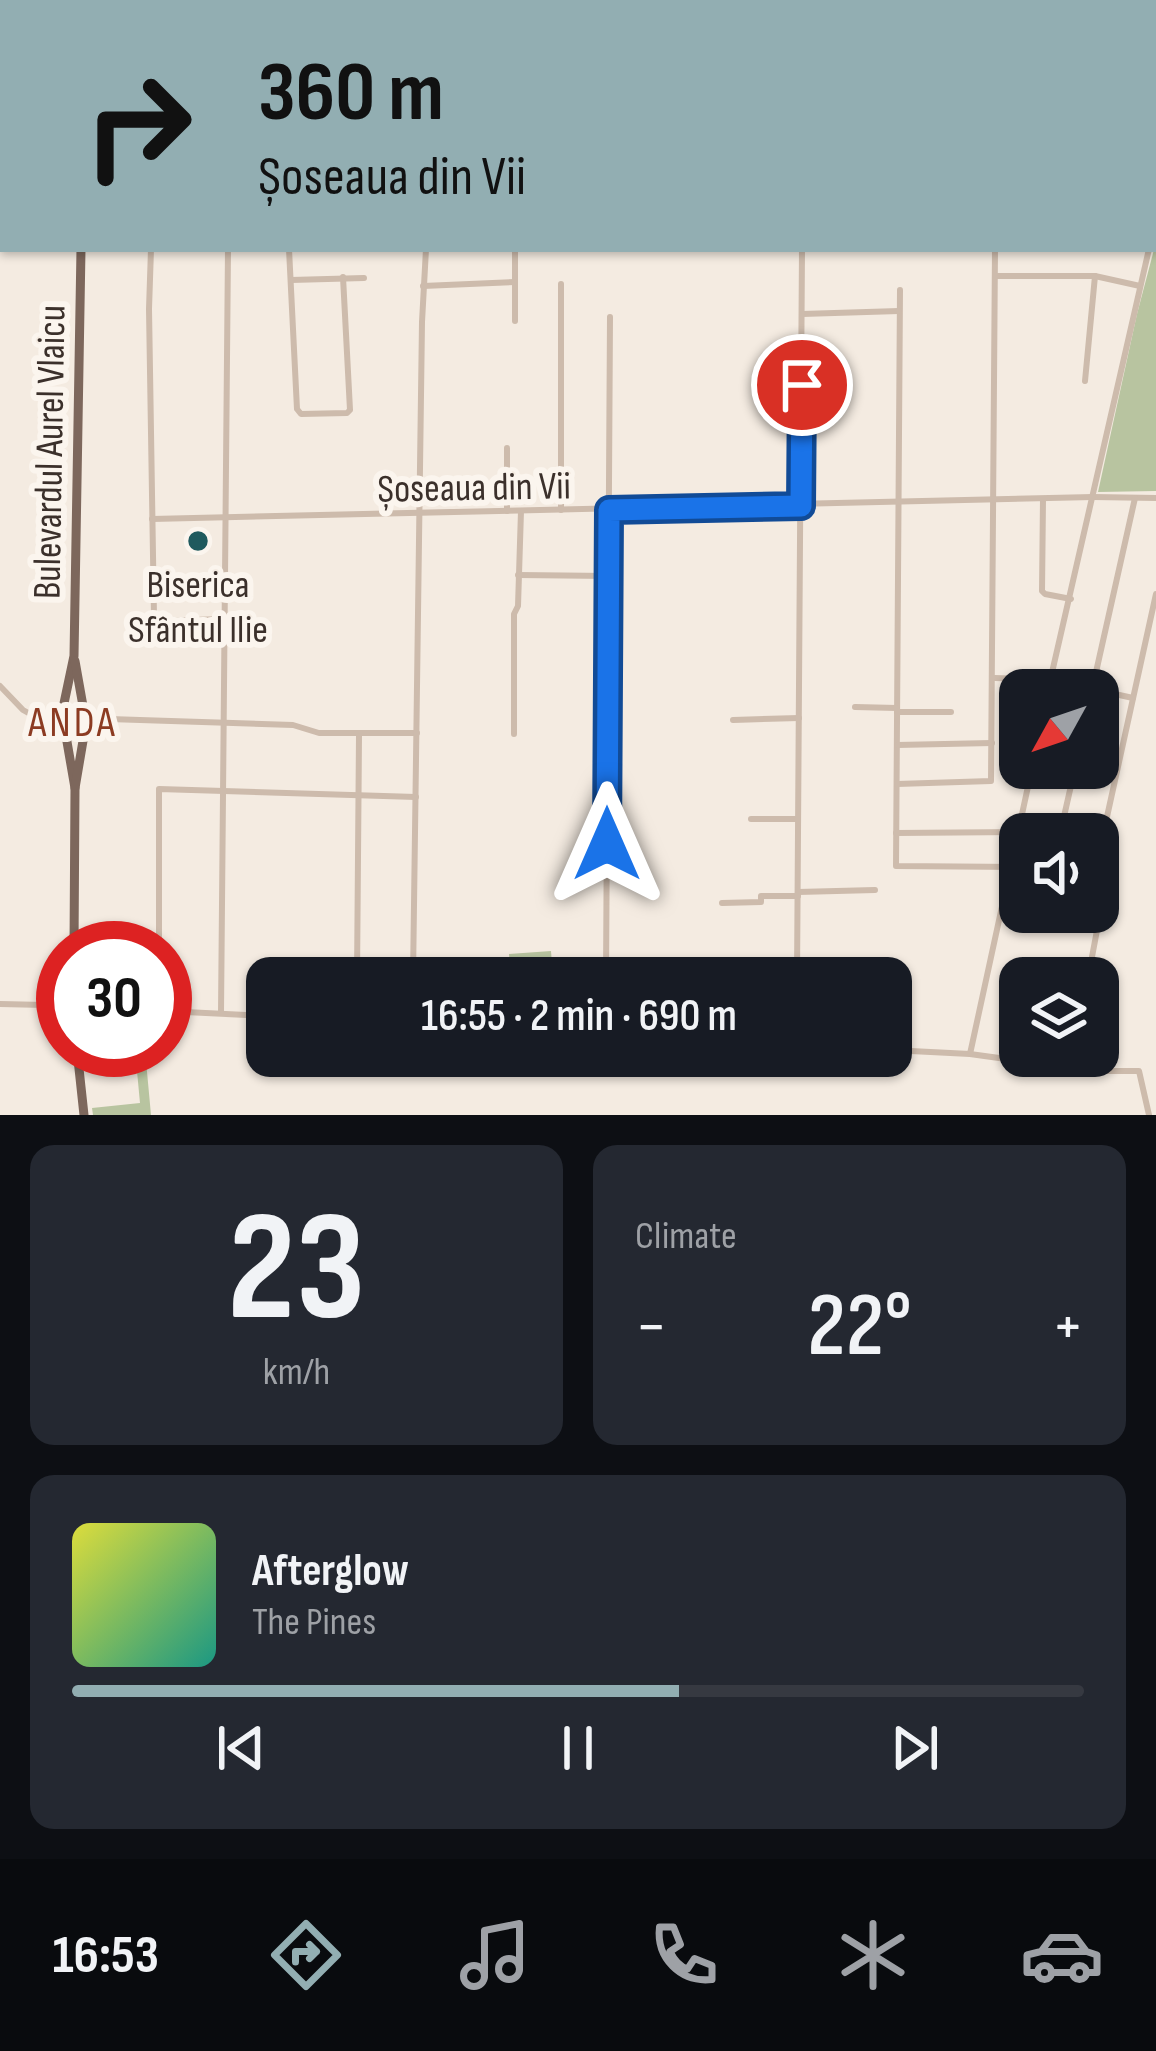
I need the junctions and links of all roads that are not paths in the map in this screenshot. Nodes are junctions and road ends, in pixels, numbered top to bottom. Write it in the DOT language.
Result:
graph roads {
  1 [pos="81,252"];
  2 [pos="151,252"];
  3 [pos="227,252"];
  4 [pos="289,252"];
  5 [pos="426,252"];
  6 [pos="515,252"];
  7 [pos="802,252"];
  8 [pos="995,252"];
  9 [pos="1147,252"];
  10 [pos="995,276"];
  11 [pos="1095,276"];
  12 [pos="343,277"];
  13 [pos="364,278"];
  14 [pos="291,280"];
  15 [pos="515,282"];
  16 [pos="561,284"];
  17 [pos="424,286"];
  18 [pos="1141,286"];
  19 [pos="900,290"];
  20 [pos="899,311"];
  21 [pos="802,314"];
  22 [pos="610,317"];
  23 [pos="515,321"];
  24 [pos="1085,381"];
  25 [pos="507,448"];
  26 [pos="1094,497"];
  27 [pos="1135,498"];
  28 [pos="1156,498"];
  29 [pos="1043,499"];
  30 [pos="994,500"];
  31 [pos="899,503"];
  32 [pos="801,506"];
  33 [pos="561,510"];
  34 [pos="609,510"];
  35 [pos="507,511"];
  36 [pos="521,511"];
  37 [pos="419,514"];
  38 [pos="225,518"];
  39 [pos="152,520"];
  40 [pos="518,575"];
  41 [pos="609,576"];
  42 [pos="1156,594"];
  43 [pos="1071,599"];
  44 [pos="224,620"];
  45 [pos="74,656"];
  46 [pos="1054,669"];
  47 [pos="1097,669"];
  48 [pos="993,678"];
  49 [pos="999,678"];
  50 [pos="0,686"];
  51 [pos="1119,695"];
  52 [pos="1133,698"];
  53 [pos="855,707"];
  54 [pos="61,709"];
  55 [pos="86,709"];
  56 [pos="897,710"];
  57 [pos="950,712"];
  58 [pos="34,717"];
  59 [pos="799,718"];
  60 [pos="109,719"];
  61 [pos="733,720"];
  62 [pos="223,722"];
  63 [pos="63,733"];
  64 [pos="86,733"];
  65 [pos="417,733"];
  66 [pos="359,734"];
  67 [pos="514,734"];
  68 [pos="992,743"];
  69 [pos="896,745"];
  70 [pos="896,784"];
  71 [pos="75,788"];
  72 [pos="223,789"];
  73 [pos="357,795"];
  74 [pos="416,797"];
  75 [pos="1108,813"];
  76 [pos="751,819"];
  77 [pos="798,819"];
  78 [pos="999,832"];
  79 [pos="896,833"];
  80 [pos="999,867"];
  81 [pos="875,890"];
  82 [pos="798,894"];
  83 [pos="722,903"];
  84 [pos="999,918"];
  85 [pos="74,921"];
  86 [pos="159,921"];
  87 [pos="357,957"];
  88 [pos="413,957"];
  89 [pos="606,957"];
  90 [pos="797,957"];
  91 [pos="0,1004"];
  92 [pos="36,1005"];
  93 [pos="192,1012"];
  94 [pos="221,1014"];
  95 [pos="246,1015"];
  96 [pos="912,1051"];
  97 [pos="970,1054"];
  98 [pos="999,1058"];
  99 [pos="1119,1070"];
  100 [pos="80,1077"];
  101 [pos="84,1115"];
  102 [pos="1149,1115"];
  1 -- 45 [label="main road, Bulevardul Aurel Vlaicu"];
  2 -- 39 [label="street"];
  3 -- 38 [label="street"];
  4 -- 14 [label="street"];
  5 -- 17 [label="street"];
  6 -- 15 [label="street"];
  7 -- 21 [label="street"];
  8 -- 10 [label="street"];
  9 -- 18 [label="street"];
  10 -- 11 [label="street"];
  10 -- 30 [label="street"];
  11 -- 18 [label="street"];
  11 -- 24 [label="street"];
  12 -- 13 [label="street"];
  12 -- 14 [label="street"];
  12 -- 14 [label="street"];
  15 -- 17 [label="street"];
  15 -- 23 [label="street"];
  16 -- 33 [label="street"];
  17 -- 37 [label="street"];
  18 -- 26 [label="street"];
  19 -- 20 [label="street"];
  20 -- 21 [label="street"];
  20 -- 31 [label="street"];
  21 -- 32 [label="street"];
  22 -- 34 [label="street"];
  25 -- 35 [label="street"];
  26 -- 27 [label="street, Șoseaua din Vii"];
  26 -- 29 [label="street, Șoseaua din Vii"];
  26 -- 43 [label="street"];
  27 -- 28 [label="street, Șoseaua din Vii"];
  27 -- 47 [label="street"];
  29 -- 30 [label="street, Șoseaua din Vii"];
  29 -- 43 [label="street"];
  30 -- 31 [label="street, Șoseaua din Vii"];
  30 -- 48 [label="street"];
  31 -- 32 [label="street, Șoseaua din Vii"];
  31 -- 56 [label="street"];
  32 -- 34 [label="street, Șoseaua din Vii"];
  32 -- 59 [label="street"];
  33 -- 34 [label="street, Șoseaua din Vii"];
  33 -- 36 [label="street, Șoseaua din Vii"];
  34 -- 41 [label="street"];
  35 -- 36 [label="street, Șoseaua din Vii"];
  35 -- 37 [label="street, Șoseaua din Vii"];
  36 -- 40 [label="street"];
  37 -- 38 [label="street, Șoseaua din Vii"];
  37 -- 65 [label="street"];
  38 -- 39 [label="street, Șoseaua din Vii"];
  38 -- 44 [label="street"];
  39 -- 44 [label="street"];
  40 -- 41 [label="street"];
  40 -- 67 [label="street"];
  41 -- 89 [label="street"];
  42 -- 52 [label="street"];
  43 -- 46 [label="street"];
  44 -- 62 [label="street"];
  45 -- 54 [label="main road, Bulevardul Aurel Vlaicu"];
  45 -- 55 [label="main road, Bulevardul Aurel Vlaicu"];
  48 -- 49 [label="street"];
  48 -- 68 [label="street"];
  50 -- 58 [label="street"];
  51 -- 52 [label="street"];
  52 -- 75 [label="street"];
  53 -- 56 [label="street"];
  54 -- 55 [label="main road"];
  54 -- 58 [label="street"];
  54 -- 63 [label="main road"];
  55 -- 60 [label="street"];
  55 -- 64 [label="main road"];
  56 -- 57 [label="street"];
  56 -- 69 [label="street"];
  58 -- 63 [label="street"];
  59 -- 61 [label="street"];
  59 -- 77 [label="street"];
  60 -- 62 [label="street"];
  60 -- 64 [label="street"];
  62 -- 66 [label="street"];
  62 -- 72 [label="street"];
  63 -- 64 [label="main road"];
  63 -- 71 [label="main road"];
  64 -- 71 [label="main road"];
  65 -- 66 [label="street"];
  65 -- 74 [label="street"];
  66 -- 73 [label="street"];
  68 -- 69 [label="street"];
  68 -- 70 [label="street"];
  69 -- 70 [label="street"];
  70 -- 79 [label="street"];
  71 -- 85 [label="main road"];
  72 -- 73 [label="street"];
  72 -- 86 [label="street"];
  72 -- 94 [label="street"];
  73 -- 74 [label="street"];
  73 -- 87 [label="street"];
  74 -- 88 [label="street"];
  76 -- 77 [label="street"];
  77 -- 82 [label="street"];
  78 -- 79 [label="street"];
  79 -- 80 [label="street"];
  81 -- 82 [label="street"];
  82 -- 83 [label="street"];
  82 -- 90 [label="street"];
  84 -- 97 [label="street"];
  91 -- 92 [label="street"];
  93 -- 94 [label="street"];
  94 -- 95 [label="street"];
  96 -- 97 [label="street"];
  97 -- 98 [label="street"];
  99 -- 102 [label="street"];
  100 -- 101 [label="main road"];
}
